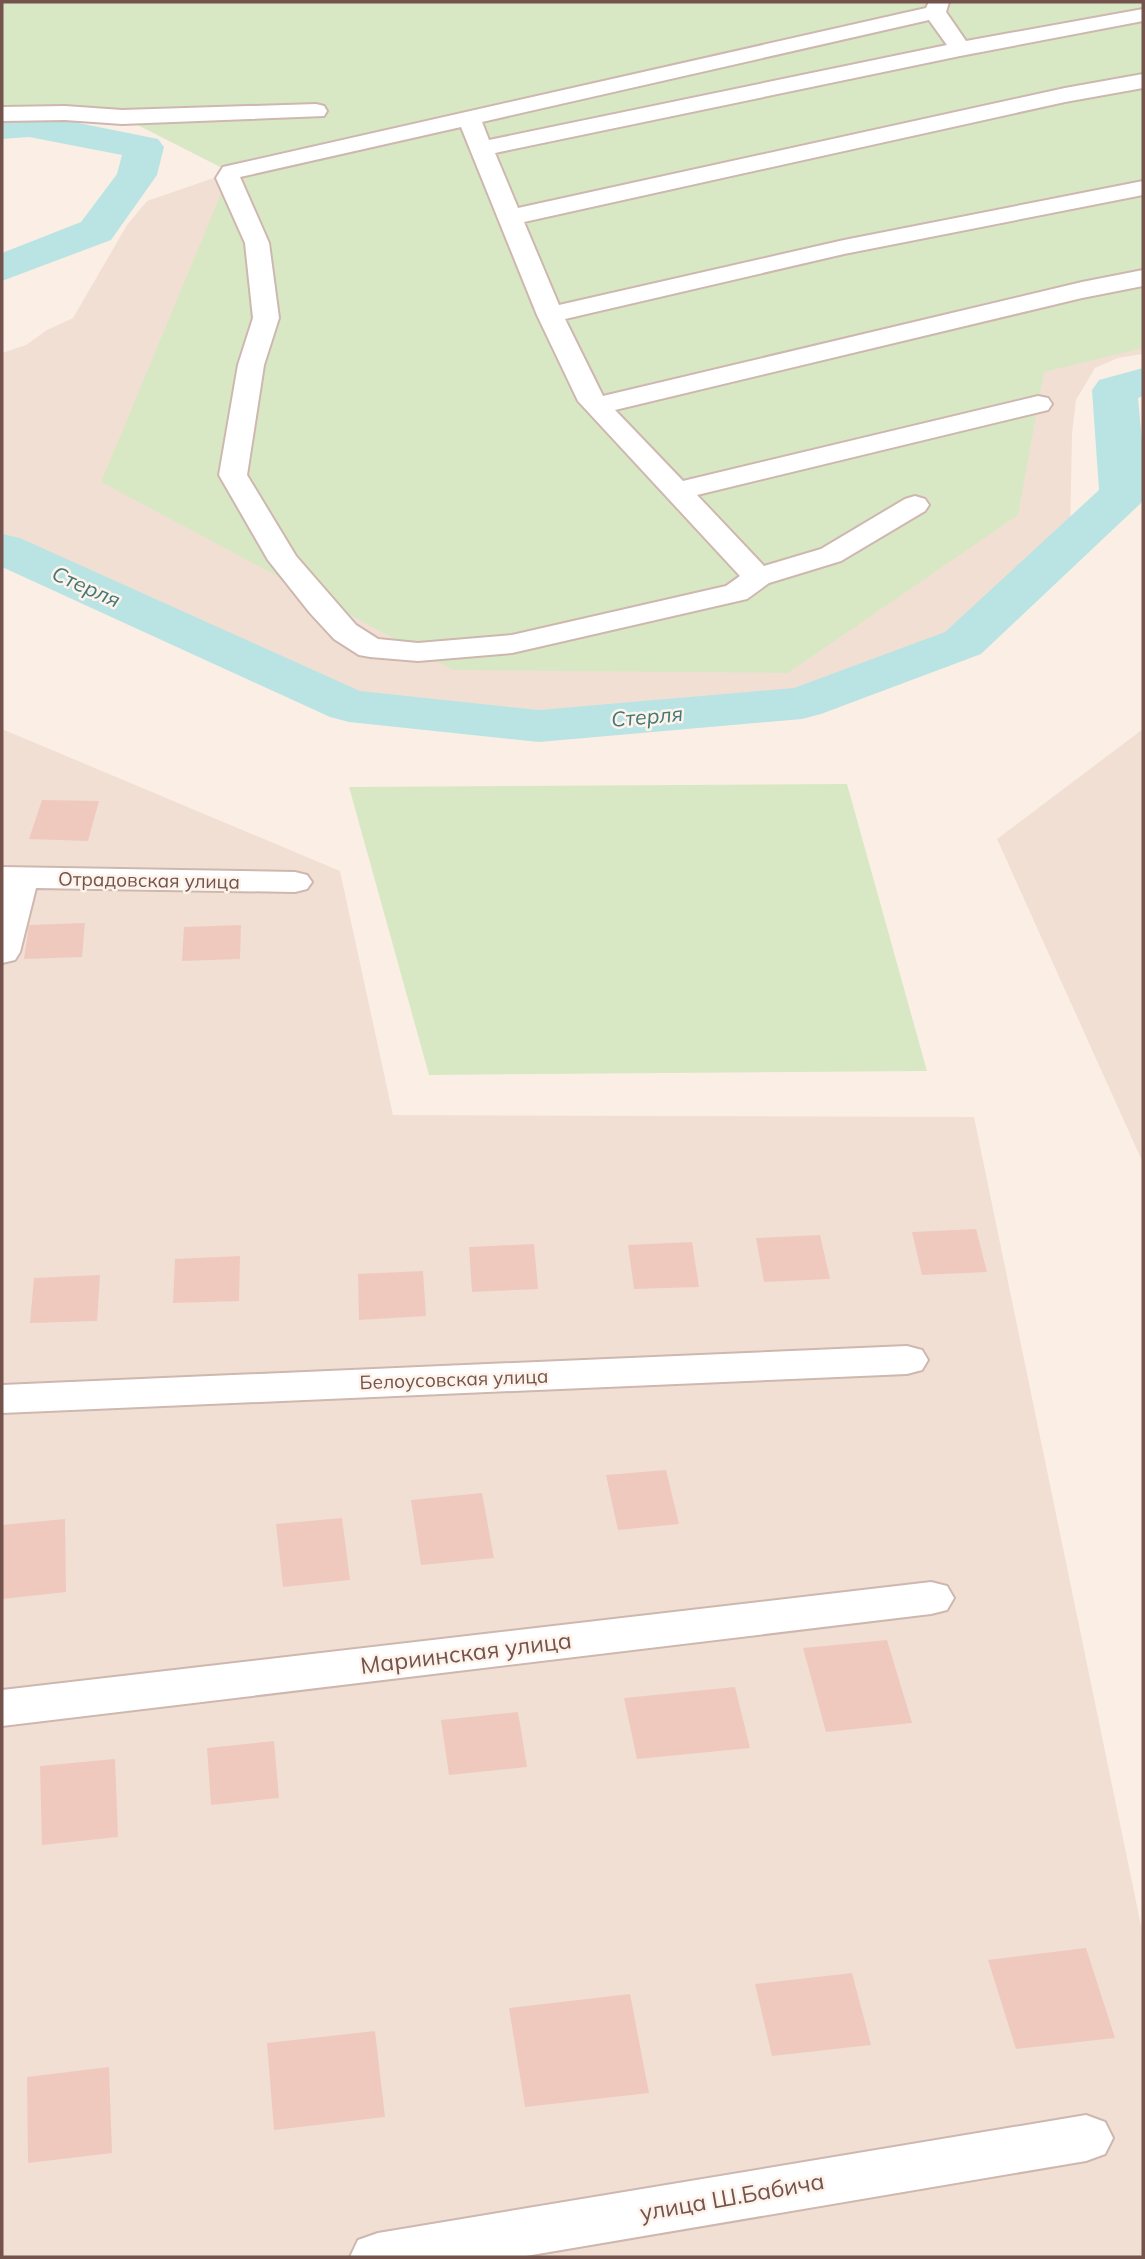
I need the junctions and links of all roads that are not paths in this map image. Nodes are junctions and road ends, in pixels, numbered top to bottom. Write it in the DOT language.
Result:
graph roads {
  1 [pos="939,5"];
  2 [pos="1143,15"];
  3 [pos="960,48"];
  4 [pos="1143,81"];
  5 [pos="316,111"];
  6 [pos="2,114"];
  7 [pos="468,117"];
  8 [pos="481,149"];
  9 [pos="1143,188"];
  10 [pos="508,218"];
  11 [pos="1143,278"];
  12 [pos="550,315"];
  13 [pos="1038,404"];
  14 [pos="597,406"];
  15 [pos="678,491"];
  16 [pos="915,506"];
  17 [pos="758,577"];
  18 [pos="11,878"];
  19 [pos="295,882"];
  20 [pos="2,952"];
  21 [pos="907,1360"];
  22 [pos="2,1399"];
  23 [pos="931,1598"];
  24 [pos="2,1708"];
  25 [pos="1086,2138"];
  26 [pos="378,2257"];
  1 -- 3 [label="street"];
  1 -- 7 [label="street"];
  2 -- 3 [label="street"];
  3 -- 8 [label="street"];
  4 -- 10 [label="street"];
  5 -- 6 [label="street"];
  7 -- 8 [label="street"];
  7 -- 17 [label="street"];
  8 -- 10 [label="street"];
  9 -- 12 [label="street"];
  10 -- 12 [label="street"];
  11 -- 14 [label="street"];
  12 -- 14 [label="street"];
  13 -- 15 [label="street"];
  14 -- 15 [label="street"];
  15 -- 17 [label="street"];
  16 -- 17 [label="street"];
  18 -- 19 [label="street, Отрадовская улица"];
  18 -- 20 [label="street"];
  21 -- 22 [label="street, Белоусовская улица"];
  23 -- 24 [label="street, Мариинская улица"];
  25 -- 26 [label="street, улица Ш.Бабича"];
}
